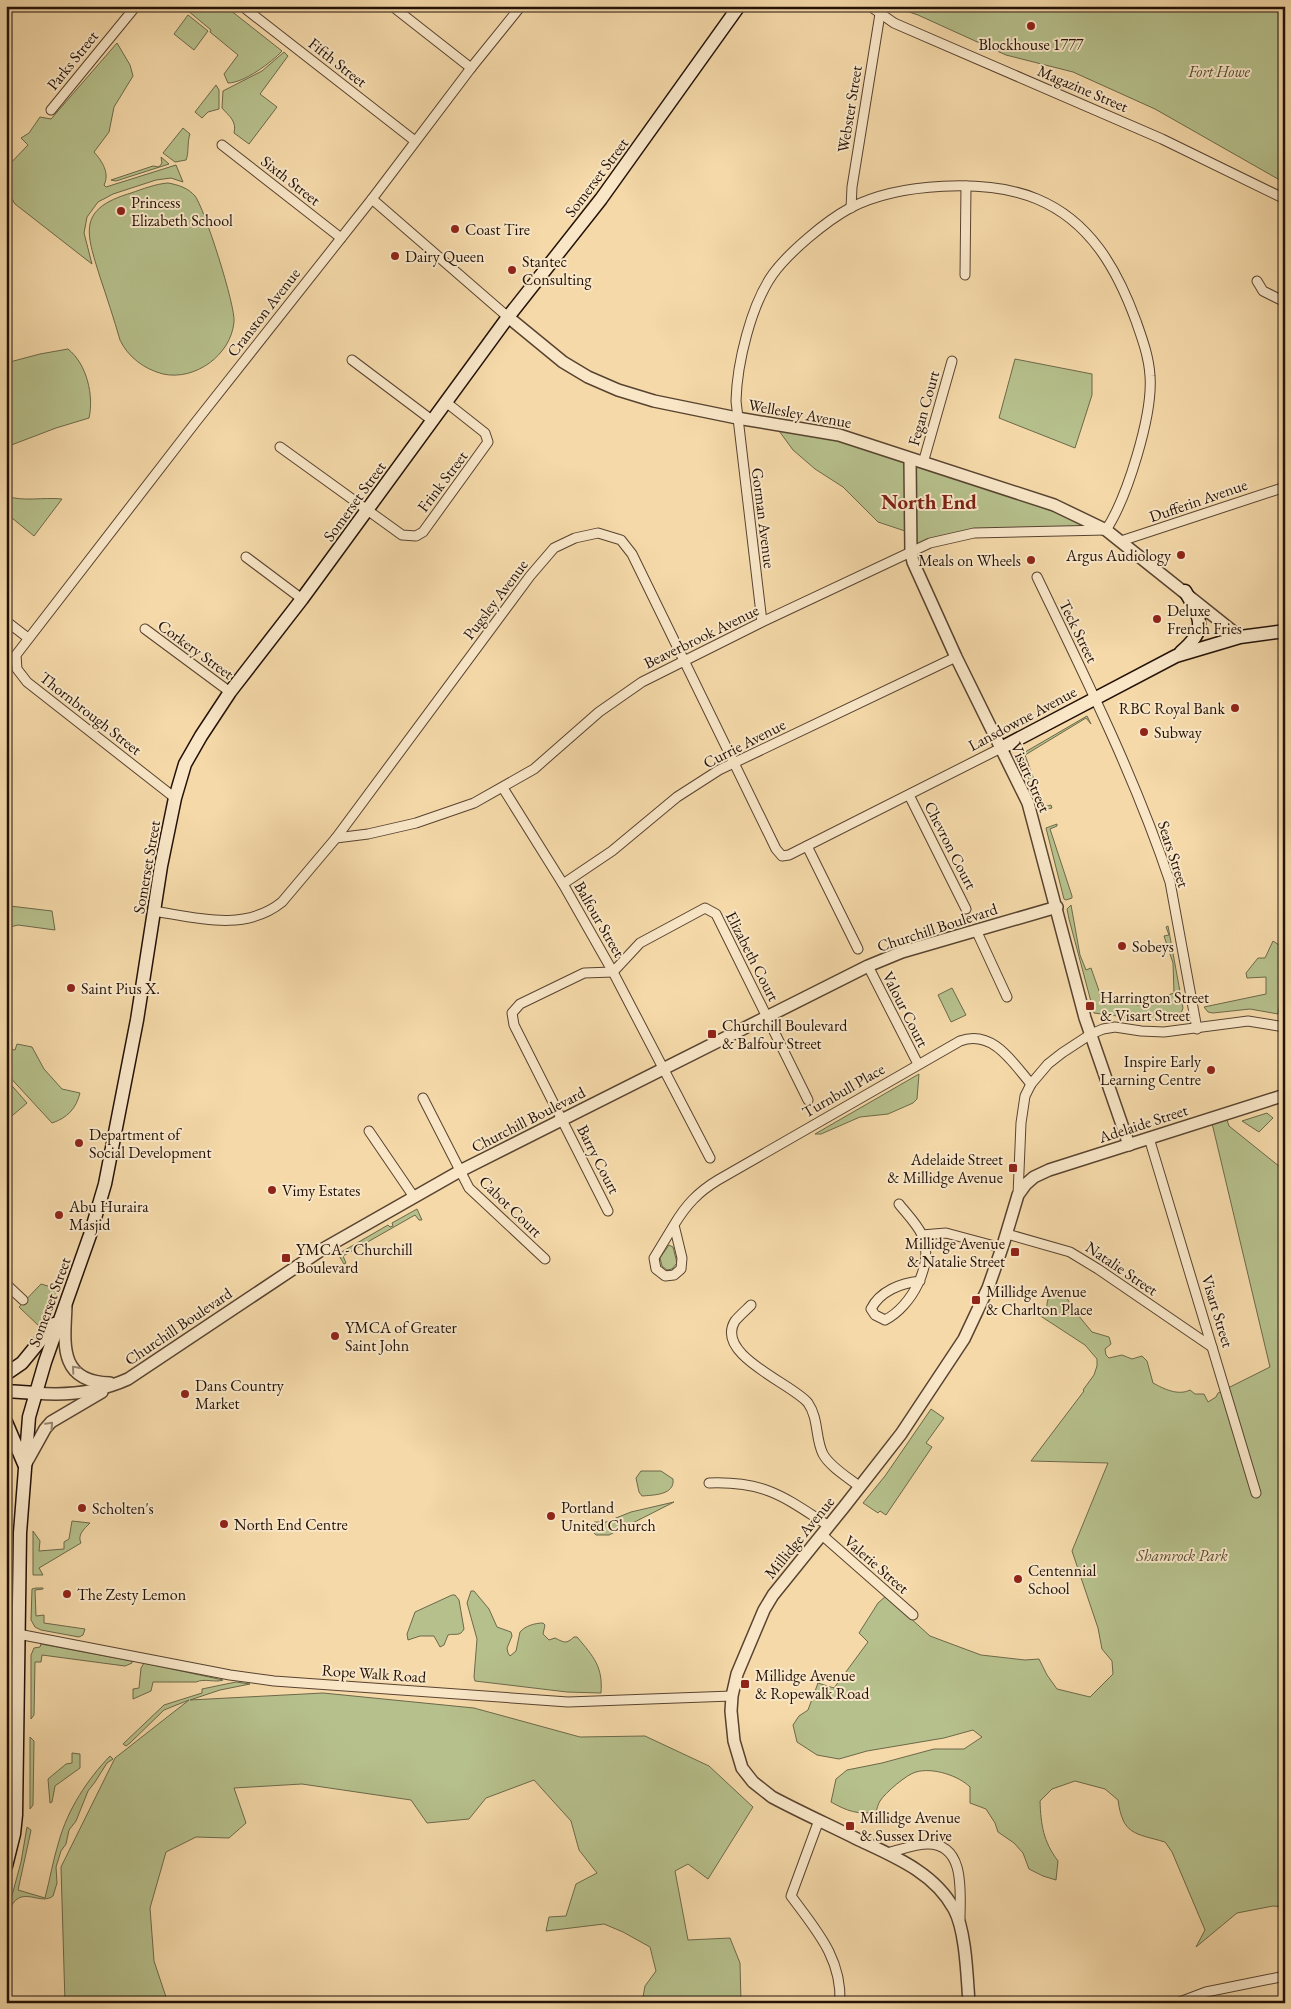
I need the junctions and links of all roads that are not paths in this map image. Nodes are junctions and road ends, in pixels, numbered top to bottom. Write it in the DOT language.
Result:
graph roads {
  1 [pos="136,6"];
  2 [pos="242,6"];
  3 [pos="392,6"];
  4 [pos="521,6"];
  5 [pos="729,6"];
  6 [pos="739,6"];
  7 [pos="870,6"];
  8 [pos="880,14"];
  9 [pos="720,32"];
  10 [pos="471,68"];
  11 [pos="51,110"];
  12 [pos="415,141"];
  13 [pos="222,145"];
  14 [pos="966,186"];
  15 [pos="372,198"];
  16 [pos="1285,199"];
  17 [pos="851,208"];
  18 [pos="341,238"];
  19 [pos="965,275"];
  20 [pos="1257,281"];
  21 [pos="1285,302"];
  22 [pos="508,317"];
  23 [pos="352,360"];
  24 [pos="952,361"];
  25 [pos="447,403"];
  26 [pos="736,418"];
  27 [pos="433,422"];
  28 [pos="280,447"];
  29 [pos="910,459"];
  30 [pos="923,462"];
  31 [pos="1285,487"];
  32 [pos="367,510"];
  33 [pos="1106,530"];
  34 [pos="1121,541"];
  35 [pos="910,553"];
  36 [pos="246,557"];
  37 [pos="1037,577"];
  38 [pos="1185,591"];
  39 [pos="302,598"];
  40 [pos="6,621"];
  41 [pos="762,622"];
  42 [pos="145,629"];
  43 [pos="1285,632"];
  44 [pos="1240,637"];
  45 [pos="28,638"];
  46 [pos="1176,656"];
  47 [pos="956,657"];
  48 [pos="684,661"];
  49 [pos="230,692"];
  50 [pos="1095,698"];
  51 [pos="1001,748"];
  52 [pos="733,763"];
  53 [pos="503,788"];
  54 [pos="909,794"];
  55 [pos="174,798"];
  56 [pos="336,838"];
  57 [pos="807,846"];
  58 [pos="782,856"];
  59 [pos="563,884"];
  60 [pos="1057,906"];
  61 [pos="966,909"];
  62 [pos="154,911"];
  63 [pos="976,930"];
  64 [pos="858,949"];
  65 [pos="868,966"];
  66 [pos="613,972"];
  67 [pos="1007,996"];
  68 [pos="767,1017"];
  69 [pos="1285,1027"];
  70 [pos="1197,1029"];
  71 [pos="1091,1034"];
  72 [pos="918,1064"];
  73 [pos="663,1069"];
  74 [pos="1031,1084"];
  75 [pos="1285,1095"];
  76 [pos="422,1098"];
  77 [pos="808,1100"];
  78 [pos="562,1120"];
  79 [pos="369,1131"];
  80 [pos="1149,1138"];
  81 [pos="1130,1145"];
  82 [pos="710,1158"];
  83 [pos="460,1171"];
  84 [pos="1018,1194"];
  85 [pos="414,1197"];
  86 [pos="899,1204"];
  87 [pos="608,1211"];
  88 [pos="674,1224"];
  89 [pos="1007,1234"];
  90 [pos="922,1235"];
  91 [pos="1002,1248"];
  92 [pos="545,1259"];
  93 [pos="920,1281"];
  94 [pos="6,1284"];
  95 [pos="23,1300"];
  96 [pos="67,1300"];
  97 [pos="751,1305"];
  98 [pos="60,1316"];
  99 [pos="1212,1347"];
  100 [pos="6,1374"];
  101 [pos="119,1383"];
  102 [pos="6,1391"];
  103 [pos="36,1393"];
  104 [pos="6,1422"];
  105 [pos="24,1466"];
  106 [pos="709,1483"];
  107 [pos="860,1487"];
  108 [pos="1256,1493"];
  109 [pos="829,1526"];
  110 [pos="822,1535"];
  111 [pos="913,1615"];
  112 [pos="18,1634"];
  113 [pos="732,1696"];
  114 [pos="819,1820"];
  115 [pos="886,1853"];
  116 [pos="6,1866"];
  117 [pos="960,1927"];
  118 [pos="1285,1976"];
  119 [pos="840,2003"];
  120 [pos="969,2003"];
  121 [pos="1177,2003"];
  1 -- 11 [label="street, Parks Street"];
  2 -- 12 [label="street, Fifth Street"];
  3 -- 10 [label="street"];
  4 -- 10 [label="street, Cranston Avenue"];
  5 -- 9 [label="main road, Somerset Street"];
  6 -- 9 [label="main road, Somerset Street"];
  7 -- 8 [label="street, Magazine Street"];
  8 -- 16 [label="street, Magazine Street"];
  8 -- 17 [label="street, Webster Street"];
  9 -- 22 [label="main road, Somerset Street"];
  10 -- 12 [label="street, Cranston Avenue"];
  12 -- 15 [label="street, Cranston Avenue"];
  13 -- 18 [label="street, Sixth Street"];
  14 -- 17 [label="street, Gorman Avenue"];
  14 -- 19 [label="street"];
  14 -- 33 [label="street, Gorman Avenue"];
  15 -- 18 [label="street, Cranston Avenue"];
  15 -- 22 [label="street, Wellesley Avenue"];
  17 -- 26 [label="street, Gorman Avenue"];
  18 -- 45 [label="street, Cranston Avenue"];
  20 -- 21 [label="street"];
  22 -- 25 [label="main road, Somerset Street"];
  22 -- 26 [label="street, Wellesley Avenue"];
  23 -- 27 [label="street"];
  24 -- 30 [label="street, Fegan Court"];
  25 -- 27 [label="main road, Somerset Street"];
  25 -- 32 [label="street, Frink Street"];
  26 -- 29 [label="street, Wellesley Avenue"];
  26 -- 41 [label="street, Gorman Avenue"];
  27 -- 32 [label="main road, Somerset Street"];
  28 -- 32 [label="street"];
  29 -- 30 [label="street, Wellesley Avenue"];
  29 -- 35 [label="street, Visart Street"];
  30 -- 33 [label="street, Wellesley Avenue"];
  31 -- 34 [label="street, Dufferin Avenue"];
  32 -- 39 [label="main road, Somerset Street"];
  33 -- 34 [label="street, Wellesley Avenue"];
  33 -- 35 [label="street, Beaverbrook Avenue"];
  34 -- 38 [label="street, Wellesley Avenue"];
  35 -- 41 [label="street, Beaverbrook Avenue"];
  35 -- 47 [label="street, Visart Street"];
  36 -- 39 [label="street"];
  37 -- 50 [label="street, Teck Street"];
  38 -- 44 [label="street, Wellesley Avenue"];
  38 -- 46 [label="main road"];
  39 -- 49 [label="main road, Somerset Street"];
  40 -- 45 [label="street"];
  41 -- 48 [label="street, Beaverbrook Avenue"];
  42 -- 49 [label="street, Corkery Street"];
  43 -- 44 [label="main road, Lansdowne Avenue"];
  44 -- 46 [label="main road, Lansdowne Avenue"];
  45 -- 55 [label="street, Thornbrough Street"];
  46 -- 50 [label="main road, Lansdowne Avenue"];
  47 -- 51 [label="street, Visart Street"];
  47 -- 52 [label="street, Currie Avenue"];
  48 -- 52 [label="street, Pugsley Avenue"];
  48 -- 53 [label="street, Beaverbrook Avenue"];
  48 -- 56 [label="street, Pugsley Avenue"];
  49 -- 55 [label="main road, Somerset Street"];
  50 -- 51 [label="main road, Lansdowne Avenue"];
  50 -- 70 [label="street, Sears Street"];
  51 -- 54 [label="street, Lansdowne Avenue"];
  51 -- 60 [label="street, Visart Street"];
  52 -- 58 [label="street, Pugsley Avenue"];
  52 -- 59 [label="street, Currie Avenue"];
  53 -- 56 [label="street, Beaverbrook Avenue"];
  53 -- 59 [label="street, Balfour Street"];
  54 -- 57 [label="street, Lansdowne Avenue"];
  54 -- 61 [label="street, Chevron Court"];
  55 -- 62 [label="main road, Somerset Street"];
  56 -- 62 [label="street, Pugsley Avenue"];
  57 -- 58 [label="street, Lansdowne Avenue"];
  57 -- 64 [label="street"];
  59 -- 66 [label="street, Balfour Street"];
  60 -- 63 [label="street, Churchill Boulevard"];
  60 -- 71 [label="street, Visart Street"];
  62 -- 96 [label="main road, Somerset Street"];
  63 -- 65 [label="street, Churchill Boulevard"];
  63 -- 67 [label="street"];
  65 -- 68 [label="street, Churchill Boulevard"];
  65 -- 72 [label="street, Valour Court"];
  66 -- 68 [label="street, Elizabeth Court"];
  66 -- 73 [label="street, Balfour Street"];
  66 -- 78 [label="street, Barry Court"];
  68 -- 73 [label="street, Churchill Boulevard"];
  68 -- 77 [label="street"];
  69 -- 70 [label="street"];
  70 -- 71 [label="street"];
  71 -- 74 [label="street"];
  71 -- 81 [label="street, Visart Street"];
  72 -- 74 [label="street, Turnbull Place"];
  72 -- 88 [label="street, Turnbull Place"];
  73 -- 78 [label="street, Churchill Boulevard"];
  73 -- 82 [label="street, Balfour Street"];
  74 -- 84 [label="street"];
  75 -- 80 [label="street, Adelaide Street"];
  76 -- 83 [label="street, Cabot Court"];
  78 -- 83 [label="street, Churchill Boulevard"];
  78 -- 87 [label="street, Barry Court"];
  79 -- 85 [label="street"];
  80 -- 81 [label="street, Adelaide Street"];
  80 -- 99 [label="street, Visart Street"];
  81 -- 84 [label="street, Adelaide Street"];
  83 -- 85 [label="street, Churchill Boulevard"];
  83 -- 92 [label="street, Cabot Court"];
  84 -- 89 [label="street, Millidge Avenue"];
  85 -- 101 [label="street, Churchill Boulevard"];
  86 -- 90 [label="street"];
  88 -- 88 [label="street, Turnbull Place"];
  89 -- 91 [label="street, Millidge Avenue"];
  89 -- 99 [label="street, Natalie Street"];
  90 -- 91 [label="street"];
  90 -- 93 [label="street"];
  91 -- 107 [label="street, Millidge Avenue"];
  93 -- 93 [label="street"];
  94 -- 95 [label="street"];
  96 -- 98 [label="main road, Somerset Street"];
  101 -- 96 [label="street, one-way"];
  97 -- 107 [label="street"];
  98 -- 100 [label="main road"];
  98 -- 103 [label="main road, Somerset Street"];
  99 -- 108 [label="street, Visart Street"];
  101 -- 103 [label="street, Churchill Boulevard"];
  105 -- 101 [label="street, one-way"];
  102 -- 103 [label="main road"];
  103 -- 105 [label="main road, Somerset Street"];
  104 -- 105 [label="main road"];
  105 -- 112 [label="main road, Somerset Street"];
  106 -- 109 [label="street"];
  107 -- 109 [label="street, Millidge Avenue"];
  109 -- 110 [label="street, Millidge Avenue"];
  110 -- 111 [label="street, Valerie Street"];
  110 -- 113 [label="street, Millidge Avenue"];
  112 -- 113 [label="street, Rope Walk Road"];
  112 -- 116 [label="main road, Somerset Street"];
  113 -- 114 [label="street, Millidge Avenue"];
  114 -- 115 [label="street, Millidge Avenue"];
  114 -- 119 [label="street"];
  115 -- 117 [label="street, Millidge Avenue"];
  115 -- 117 [label="street, Millidge Avenue"];
  117 -- 120 [label="street, Millidge Avenue"];
  118 -- 121 [label="street"];
}
